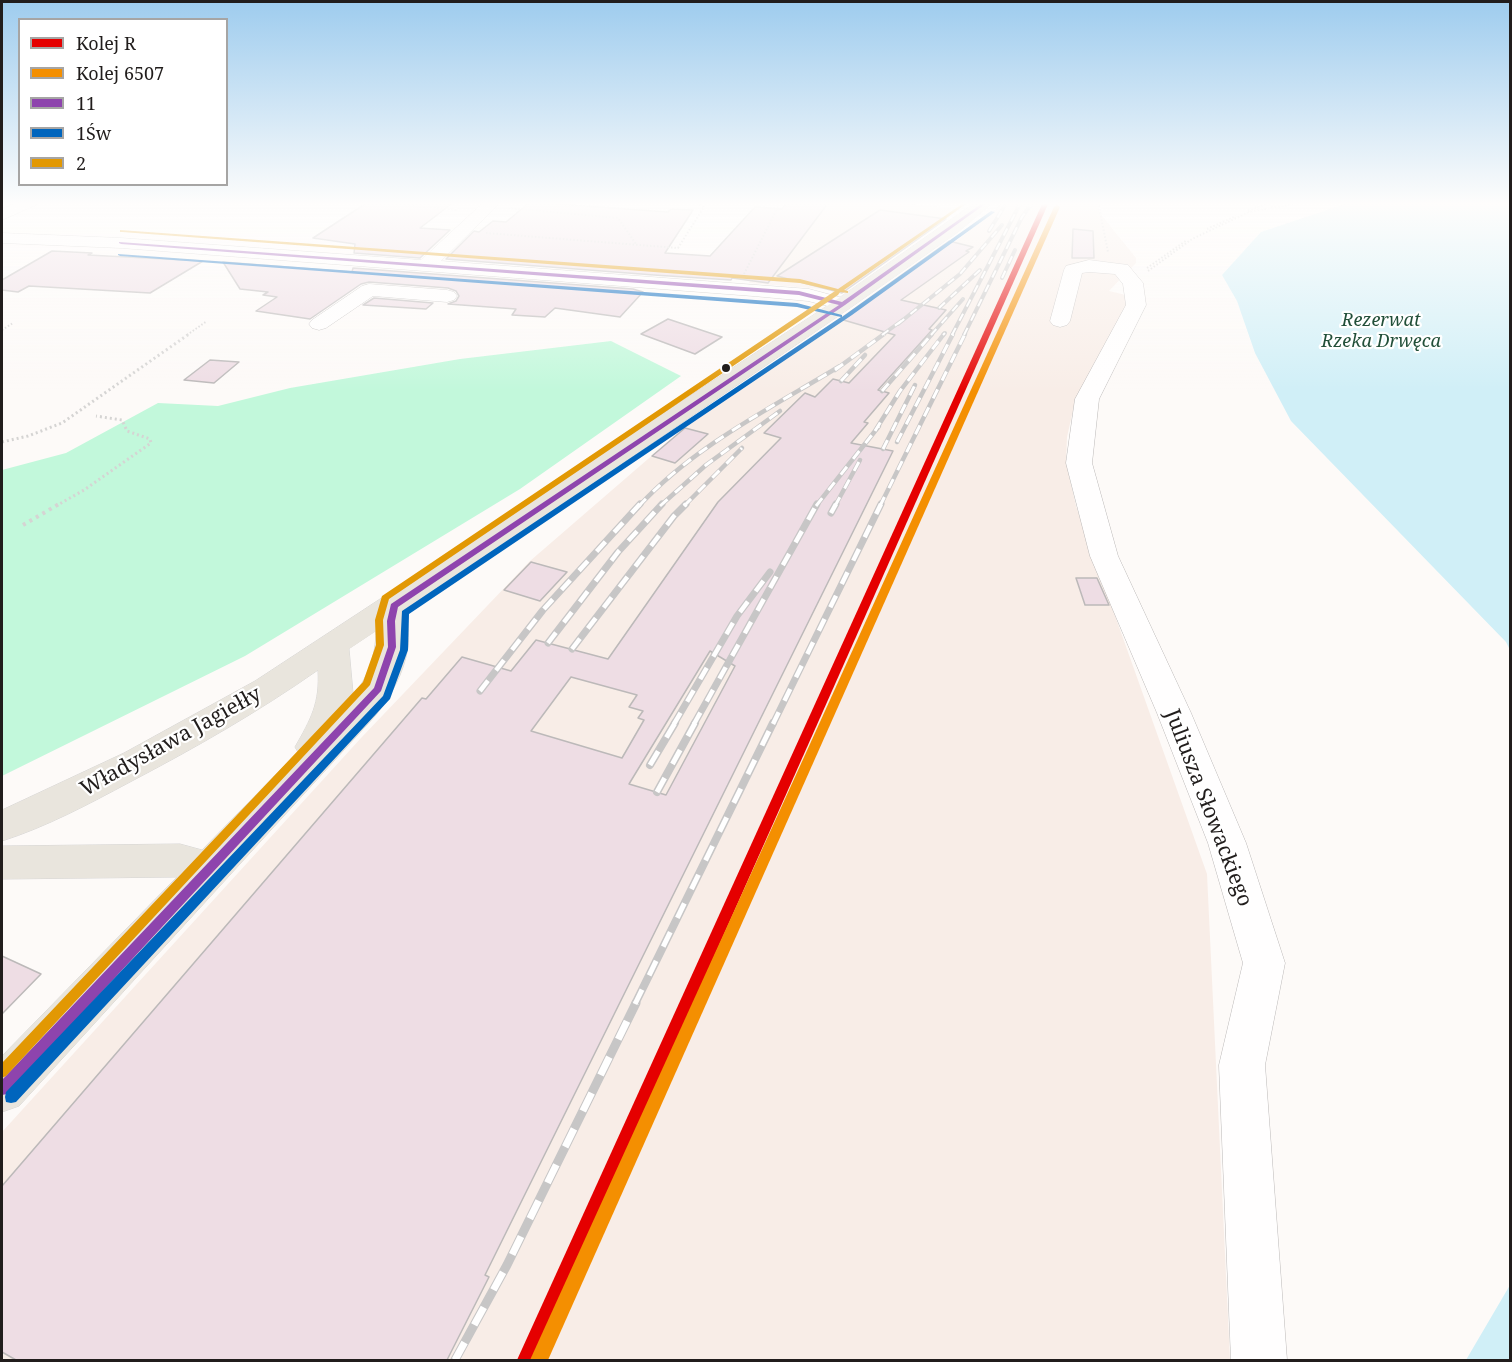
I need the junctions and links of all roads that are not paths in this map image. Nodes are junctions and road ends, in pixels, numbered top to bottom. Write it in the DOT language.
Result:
graph roads {
  1 [pos="406,266"];
  2 [pos="897,266"];
  3 [pos="424,267"];
  4 [pos="447,296"];
  5 [pos="843,303"];
  6 [pos="1060,321"];
  7 [pos="319,324"];
  8 [pos="394,606"];
  9 [pos="333,646"];
  10 [pos="386,660"];
  11 [pos="298,774"];
  12 [pos="2,826"];
  13 [pos="2,862"];
  14 [pos="208,869"];
  15 [pos="2,1089"];
  16 [pos="1258,1360"];
  1 -- 3 [label="street"];
  2 -- 5 [label="main road, Władysława Jagiełły"];
  3 -- 5 [label="street"];
  4 -- 7 [label="street"];
  5 -- 8 [label="main road, Władysława Jagiełły"];
  6 -- 16 [label="street, Juliusza Słowackiego"];
  8 -- 9 [label="main road, Władysława Jagiełły"];
  8 -- 10 [label="main road"];
  9 -- 10 [label="main road"];
  9 -- 11 [label="main road"];
  9 -- 12 [label="main road, Władysława Jagiełły"];
  10 -- 11 [label="main road"];
  11 -- 14 [label="main road"];
  13 -- 14 [label="main road"];
  14 -- 15 [label="main road"];
}
